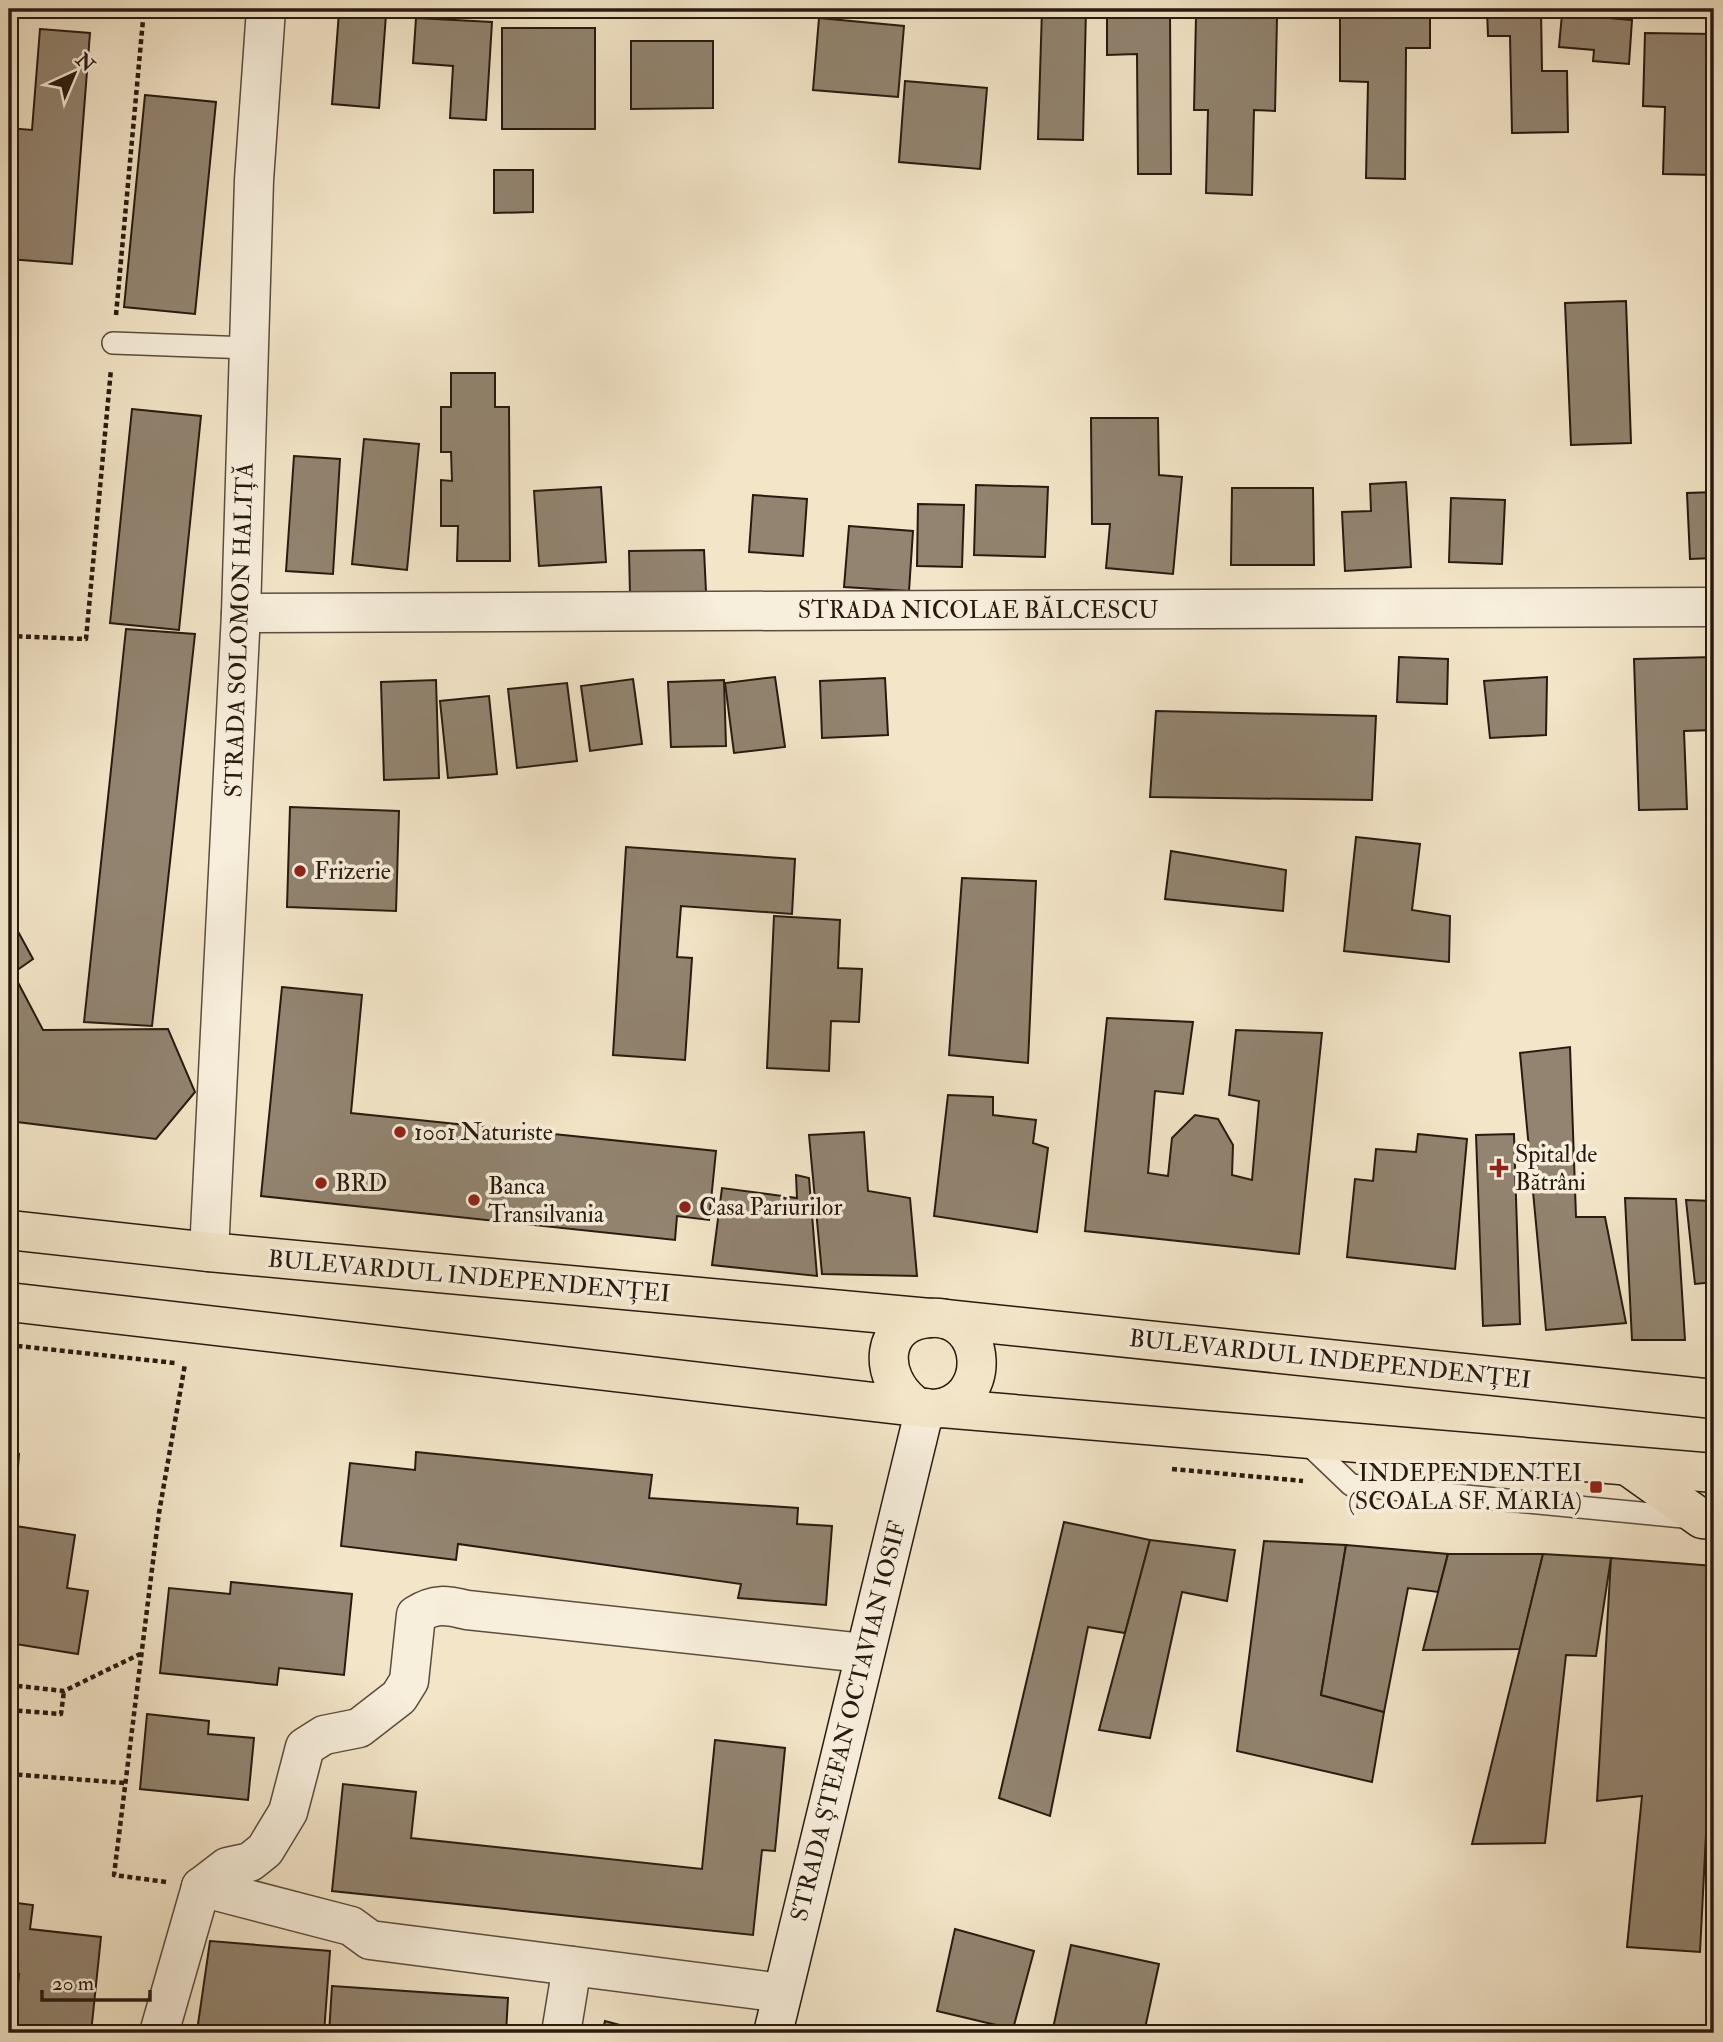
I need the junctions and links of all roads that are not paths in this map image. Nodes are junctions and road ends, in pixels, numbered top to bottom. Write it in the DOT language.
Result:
graph roads {
  1 [pos="266,9"];
  2 [pos="113,343"];
  3 [pos="249,348"];
  4 [pos="1714,607"];
  5 [pos="241,613"];
  6 [pos="9,1230"];
  7 [pos="209,1252"];
  8 [pos="9,1302"];
  9 [pos="937,1319"];
  10 [pos="1714,1399"];
  11 [pos="927,1407"];
  12 [pos="1303,1438"];
  13 [pos="1629,1466"];
  14 [pos="1714,1473"];
  15 [pos="1708,1519"];
  16 [pos="863,1653"];
  17 [pos="201,1887"];
  18 [pos="572,1966"];
  19 [pos="782,1993"];
  20 [pos="159,2033"];
  21 [pos="561,2033"];
  22 [pos="773,2033"];
  1 -- 3 [label="street, STRADA SOLOMON HALIȚĂ"];
  2 -- 3 [label="lane"];
  3 -- 5 [label="street, STRADA SOLOMON HALIȚĂ"];
  4 -- 5 [label="street, STRADA NICOLAE BĂLCESCU"];
  5 -- 7 [label="street, STRADA SOLOMON HALIȚĂ"];
  6 -- 7 [label="main road, BULEVARDUL INDEPENDENȚEI"];
  7 -- 9 [label="main road, BULEVARDUL INDEPENDENȚEI"];
  8 -- 11 [label="main road"];
  9 -- 10 [label="main road, BULEVARDUL INDEPENDENȚEI"];
  9 -- 11 [label="main road"];
  9 -- 11 [label="main road"];
  11 -- 12 [label="main road"];
  11 -- 16 [label="street, STRADA ȘTEFAN OCTAVIAN IOSIF"];
  12 -- 13 [label="main road"];
  12 -- 15 [label="lane"];
  13 -- 14 [label="main road"];
  13 -- 15 [label="main road"];
  16 -- 17 [label="street"];
  16 -- 19 [label="street, STRADA ȘTEFAN OCTAVIAN IOSIF"];
  17 -- 18 [label="street"];
  17 -- 20 [label="street"];
  18 -- 19 [label="street"];
  18 -- 21 [label="street"];
  19 -- 22 [label="street, STRADA ȘTEFAN OCTAVIAN IOSIF"];
}
